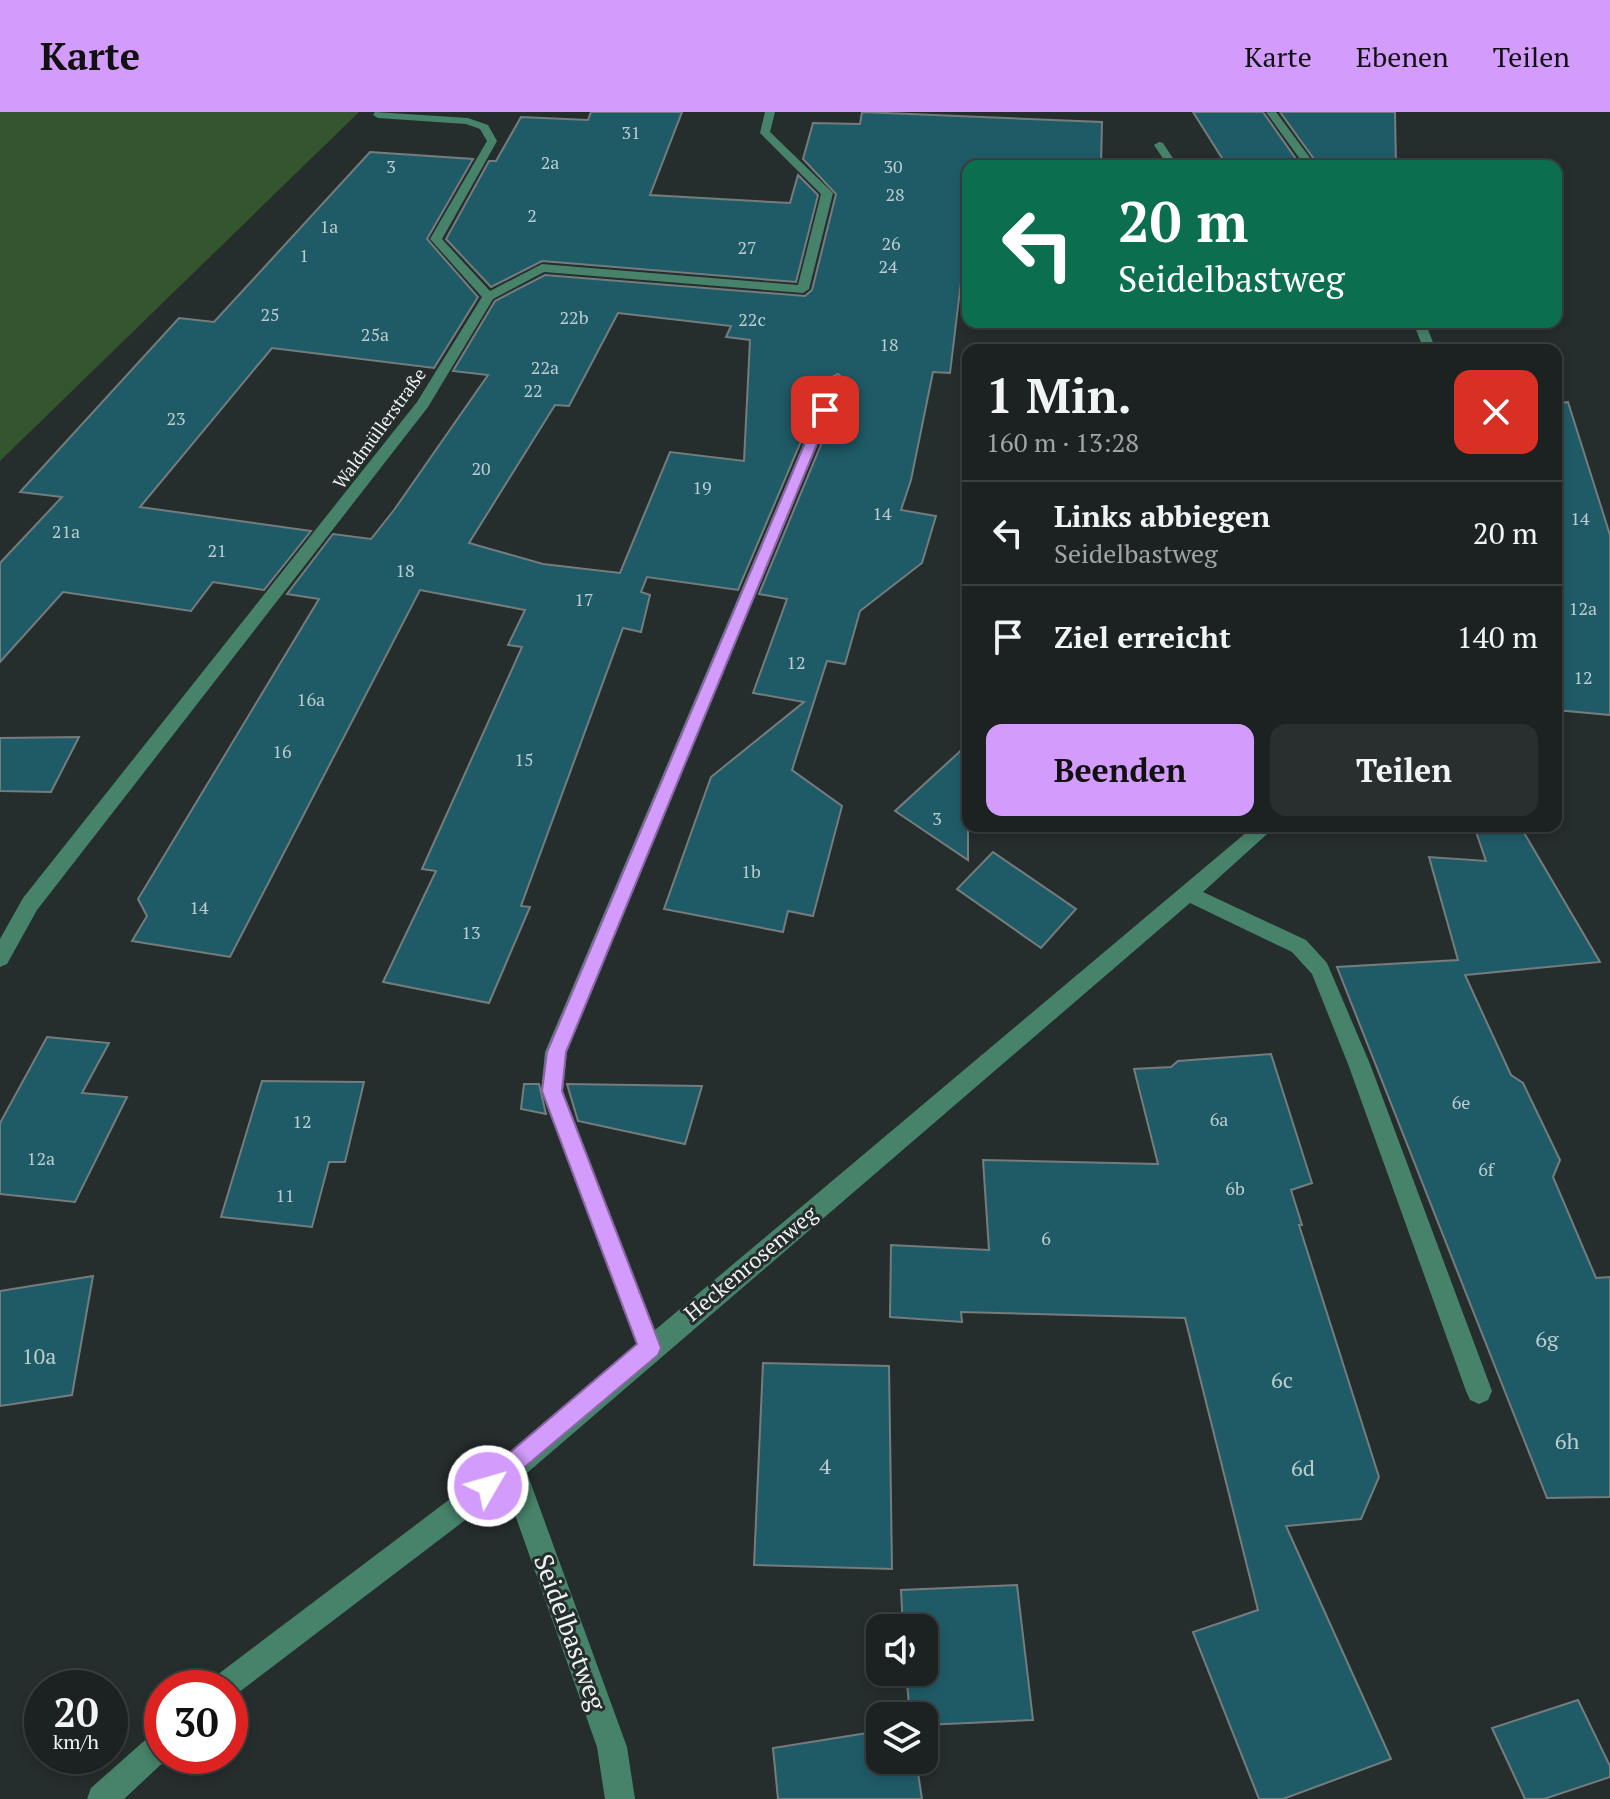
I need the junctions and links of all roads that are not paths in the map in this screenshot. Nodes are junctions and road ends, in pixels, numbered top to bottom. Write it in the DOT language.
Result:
graph roads {
  1 [pos="381,112"];
  2 [pos="770,112"];
  3 [pos="1271,112"];
  4 [pos="1159,145"];
  5 [pos="1169,160"];
  6 [pos="1307,160"];
  7 [pos="488,297"];
  8 [pos="837,381"];
  9 [pos="1260,832"];
  10 [pos="1189,894"];
  11 [pos="0,958"];
  12 [pos="650,1348"];
  13 [pos="1479,1391"];
  14 [pos="512,1468"];
  15 [pos="247,1670"];
  16 [pos="144,1760"];
  17 [pos="102,1799"];
  18 [pos="620,1799"];
  1 -- 7 [label="street"];
  2 -- 7 [label="street"];
  3 -- 6 [label="street"];
  4 -- 5 [label="street"];
  7 -- 11 [label="street, Waldmüllerstraße"];
  8 -- 12 [label="street"];
  9 -- 10 [label="street, Heckenrosenweg"];
  10 -- 12 [label="street, Heckenrosenweg"];
  10 -- 13 [label="street"];
  12 -- 14 [label="street, Heckenrosenweg"];
  14 -- 15 [label="street, Heckenrosenweg"];
  14 -- 18 [label="street, Seidelbastweg"];
  16 -- 17 [label="street"];
}
